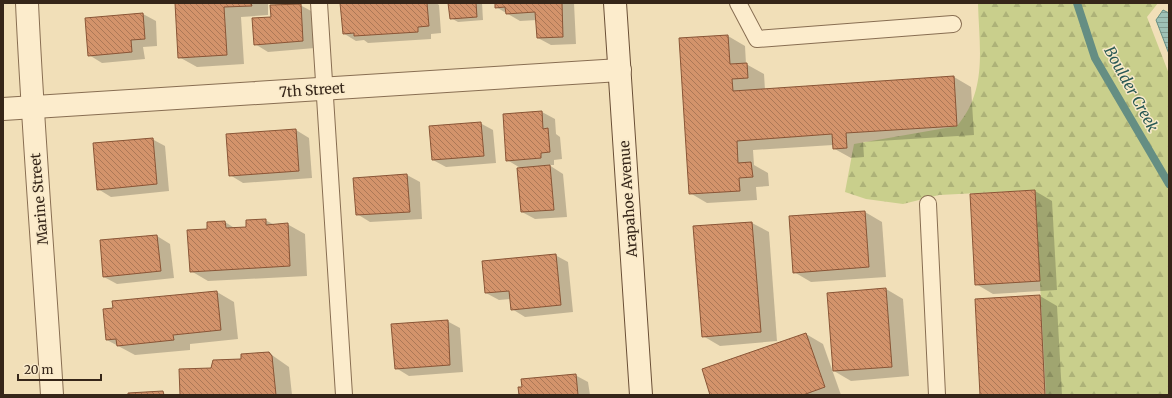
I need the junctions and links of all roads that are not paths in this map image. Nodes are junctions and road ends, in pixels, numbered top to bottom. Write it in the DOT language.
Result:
graph roads {
  1 [pos="27,3"];
  2 [pos="320,3"];
  3 [pos="615,3"];
  4 [pos="738,3"];
  5 [pos="953,24"];
  6 [pos="620,70"];
  7 [pos="326,89"];
  8 [pos="31,107"];
  9 [pos="3,110"];
  10 [pos="928,204"];
  11 [pos="52,395"];
  12 [pos="344,395"];
  13 [pos="641,395"];
  14 [pos="937,395"];
  1 -- 8 [label="street, Marine Street"];
  2 -- 7 [label="lane"];
  3 -- 6 [label="street, Arapahoe Avenue"];
  4 -- 5 [label="lane"];
  6 -- 7 [label="street, 7th Street"];
  6 -- 13 [label="street, Arapahoe Avenue"];
  7 -- 8 [label="street, 7th Street"];
  7 -- 12 [label="lane"];
  8 -- 9 [label="street, 7th Street"];
  8 -- 11 [label="street, Marine Street"];
  10 -- 14 [label="lane"];
}
